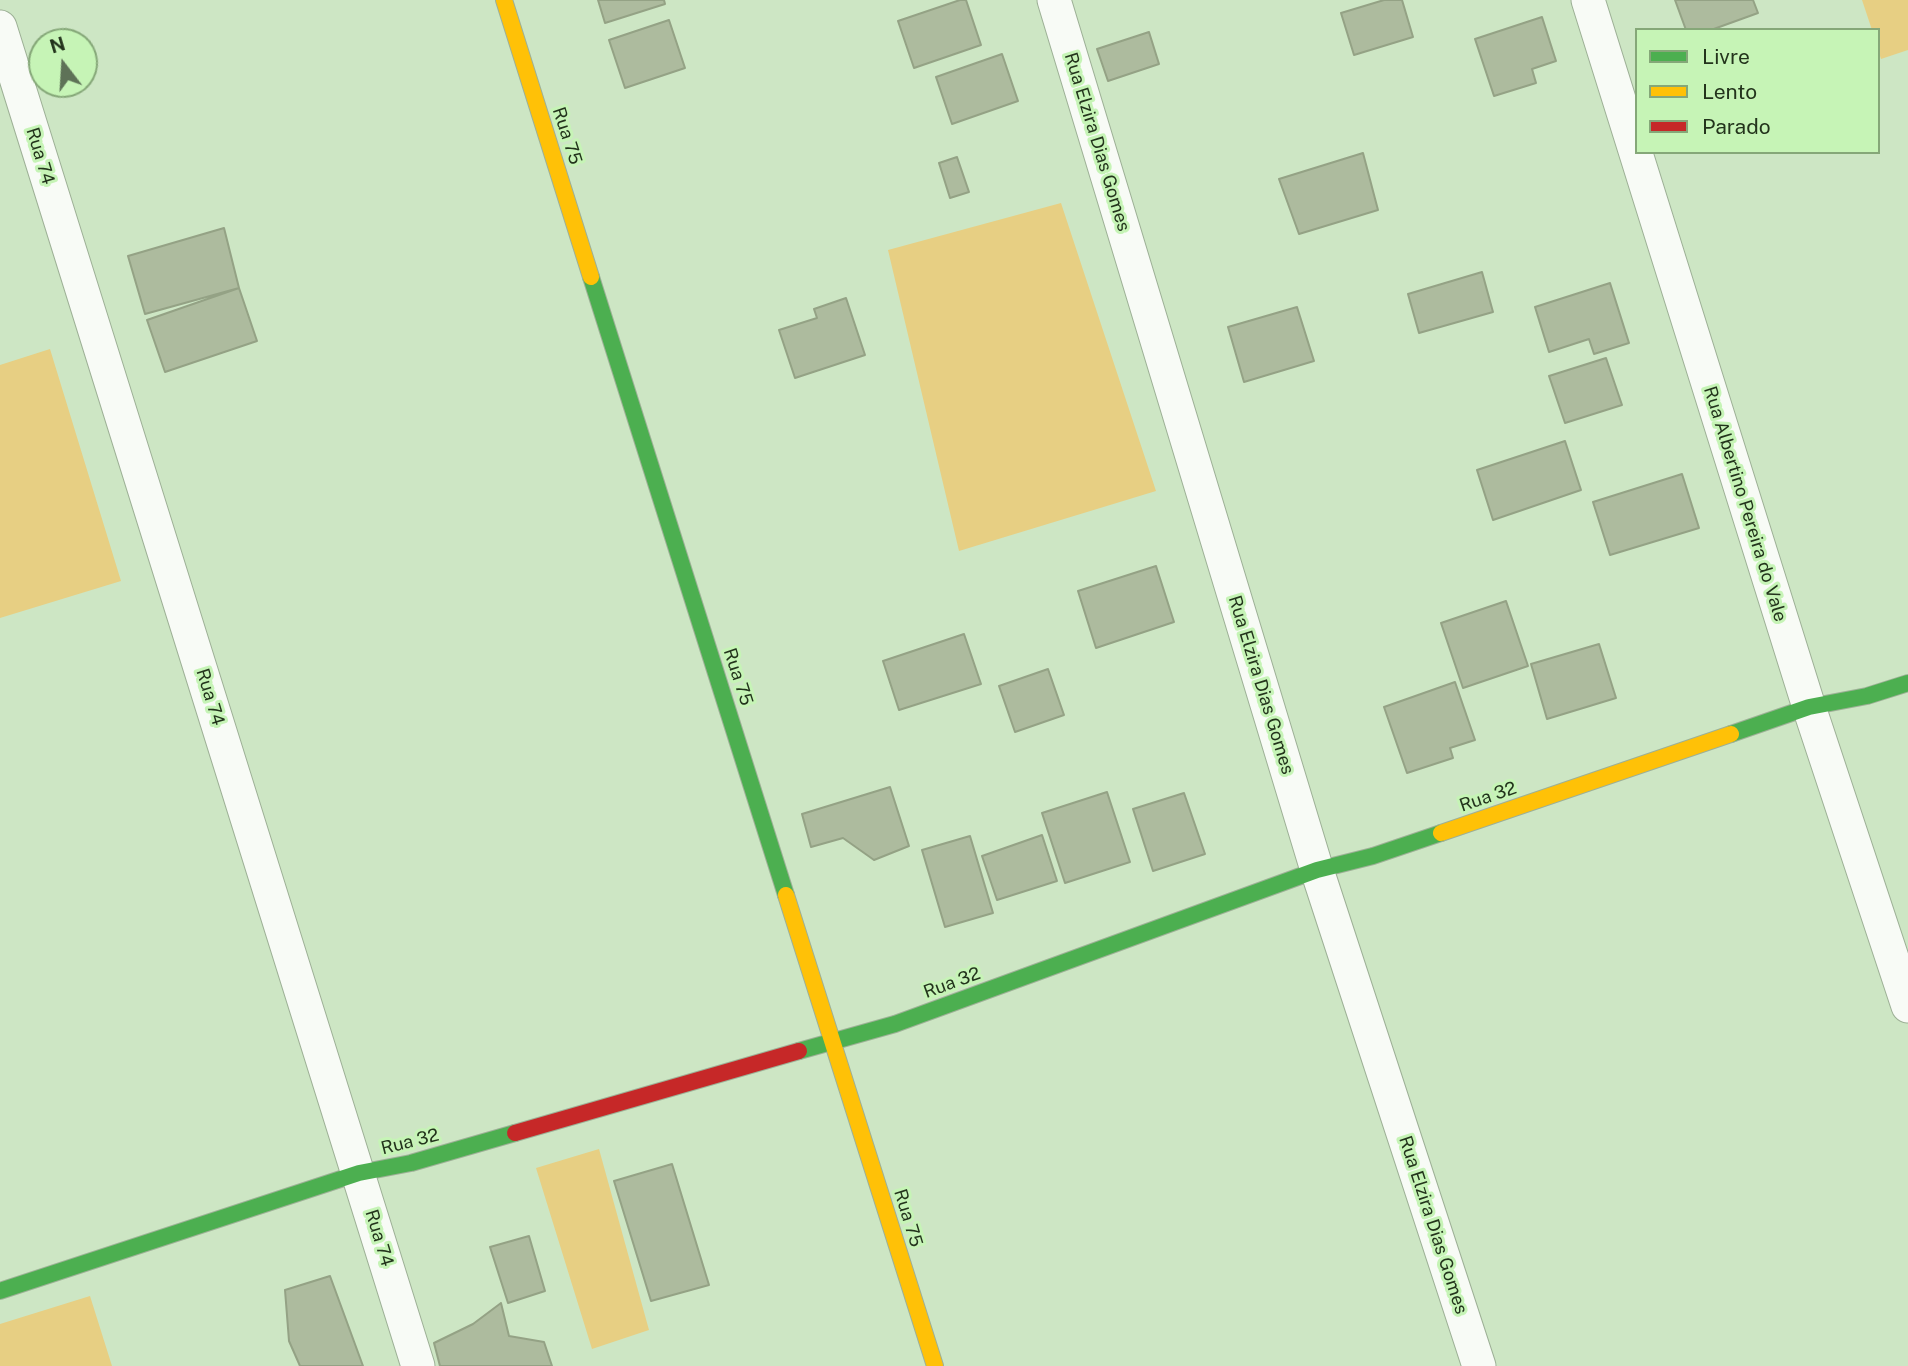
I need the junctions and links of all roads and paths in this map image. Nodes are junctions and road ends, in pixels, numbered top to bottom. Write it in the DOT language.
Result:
graph roads {
  1 [pos="504,0"];
  2 [pos="1054,0"];
  3 [pos="1588,0"];
  4 [pos="0,27"];
  5 [pos="1635,151"];
  6 [pos="1636,154"];
  7 [pos="1908,683"];
  8 [pos="1809,708"];
  9 [pos="1317,870"];
  10 [pos="1908,1006"];
  11 [pos="833,1041"];
  12 [pos="359,1173"];
  13 [pos="0,1291"];
  14 [pos="418,1366"];
  15 [pos="934,1366"];
  16 [pos="1479,1366"];
  1 -- 11 [label="main road, Rua 75"];
  2 -- 9 [label="street, Rua Elzira Dias Gomes"];
  3 -- 5 [label="street, Rua Albertino Pereira do Vale"];
  4 -- 12 [label="street, Rua 74"];
  6 -- 8 [label="street, Rua Albertino Pereira do Vale"];
  7 -- 8 [label="main road, Rua 32"];
  8 -- 9 [label="main road, Rua 32"];
  8 -- 10 [label="street, Rua Albertino Pereira do Vale"];
  9 -- 11 [label="main road, Rua 32"];
  9 -- 16 [label="street, Rua Elzira Dias Gomes"];
  11 -- 12 [label="main road, Rua 32"];
  11 -- 15 [label="main road, Rua 75"];
  12 -- 13 [label="main road, Rua 32"];
  12 -- 14 [label="street, Rua 74"];
}
